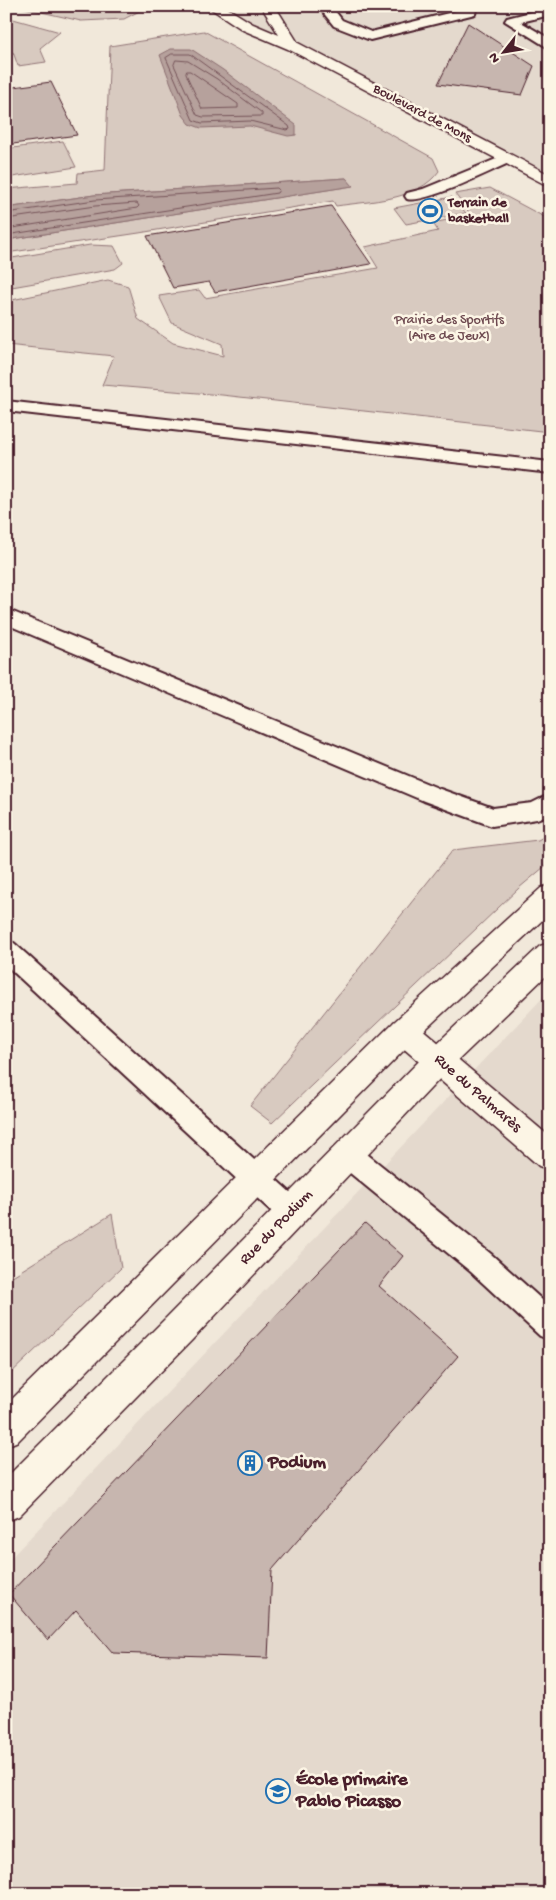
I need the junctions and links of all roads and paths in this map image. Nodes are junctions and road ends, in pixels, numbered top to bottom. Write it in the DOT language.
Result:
graph roads {
  1 [pos="214,6"];
  2 [pos="268,6"];
  3 [pos="324,6"];
  4 [pos="471,6"];
  5 [pos="550,11"];
  6 [pos="550,45"];
  7 [pos="293,46"];
  8 [pos="506,159"];
  9 [pos="550,182"];
  10 [pos="412,196"];
  11 [pos="6,406"];
  12 [pos="550,468"];
  13 [pos="6,616"];
  14 [pos="550,802"];
  15 [pos="550,896"];
  16 [pos="6,950"];
  17 [pos="550,954"];
  18 [pos="404,1031"];
  19 [pos="439,1060"];
  20 [pos="348,1155"];
  21 [pos="550,1156"];
  22 [pos="255,1179"];
  23 [pos="292,1212"];
  24 [pos="550,1326"];
  25 [pos="6,1429"];
  26 [pos="6,1504"];
  1 -- 7 [label="street, Boulevard de Mons"];
  2 -- 7 [label="street"];
  3 -- 4 [label="lane"];
  5 -- 6 [label="lane"];
  7 -- 8 [label="street, Boulevard de Mons"];
  8 -- 9 [label="street, Boulevard de Mons"];
  8 -- 10 [label="lane"];
  11 -- 12 [label="lane"];
  13 -- 14 [label="lane"];
  15 -- 18 [label="street"];
  16 -- 22 [label="lane"];
  17 -- 19 [label="street, Rue du Podium"];
  18 -- 19 [label="street, Rue du Palmarès"];
  18 -- 22 [label="street"];
  19 -- 20 [label="street, Rue du Podium"];
  19 -- 21 [label="street, Rue du Palmarès"];
  20 -- 23 [label="street, Rue du Podium"];
  20 -- 24 [label="lane"];
  22 -- 23 [label="lane"];
  22 -- 25 [label="street"];
  23 -- 26 [label="street, Rue du Podium"];
}
